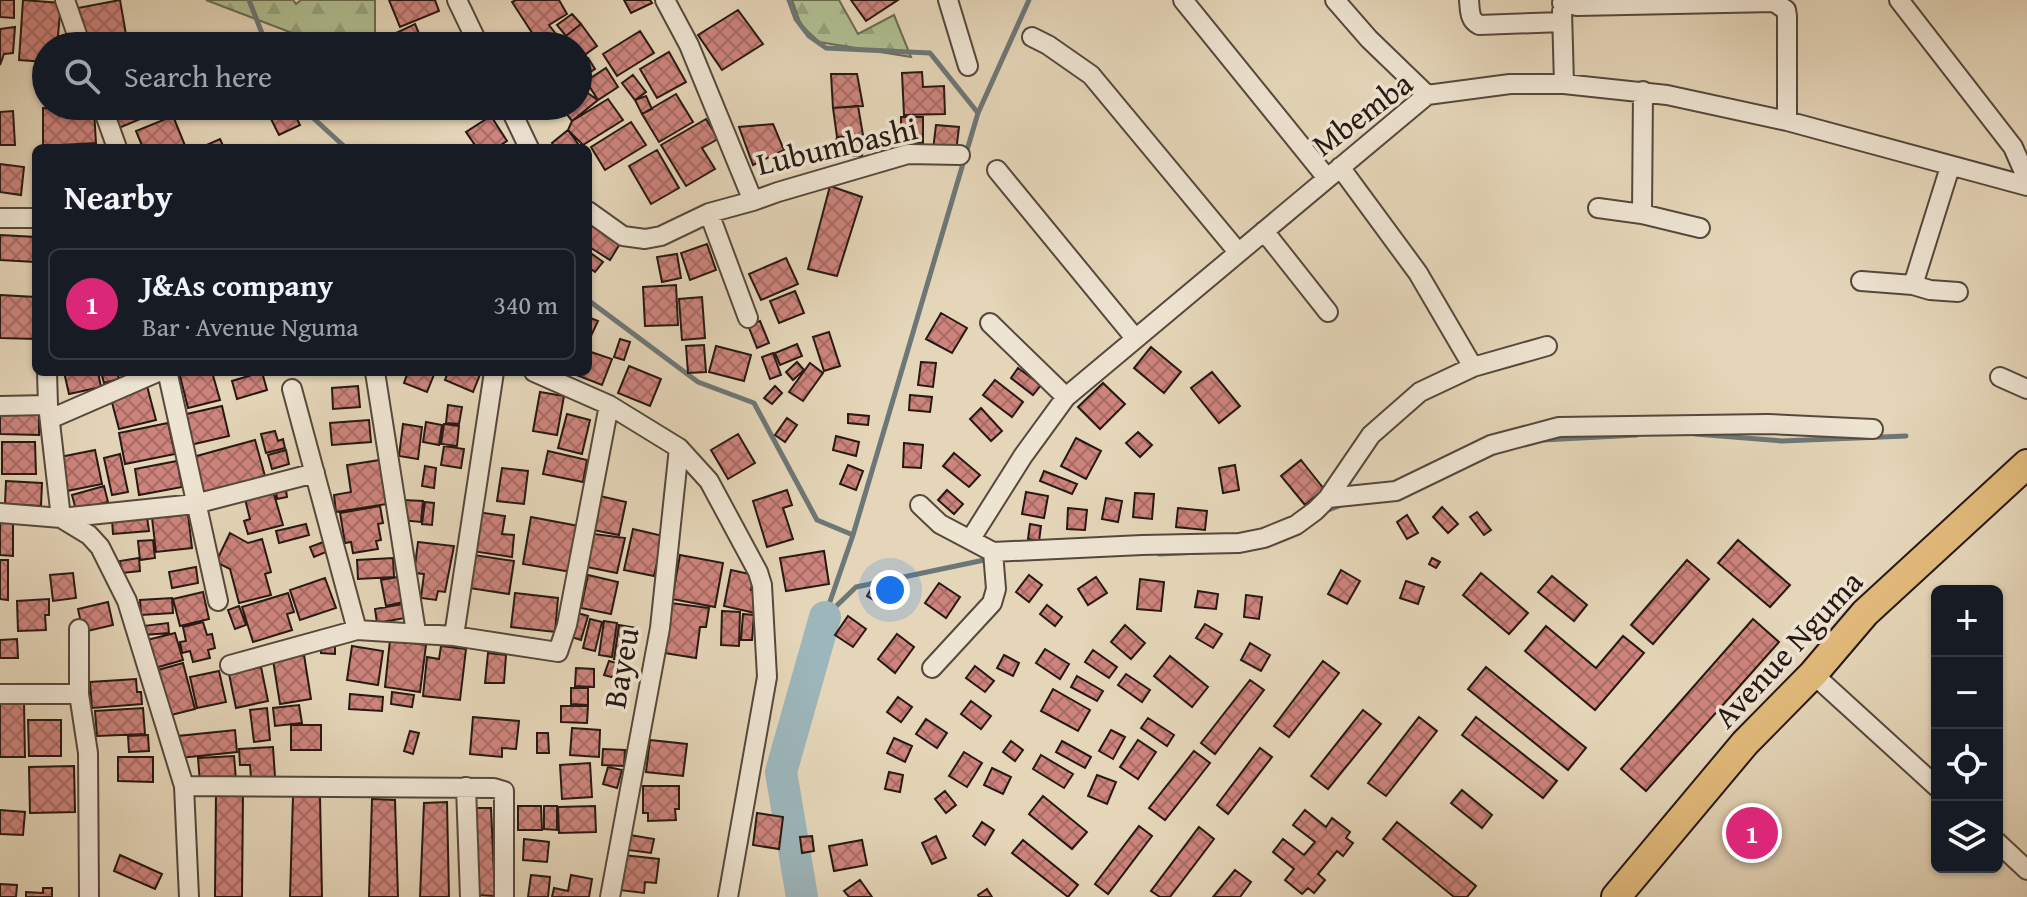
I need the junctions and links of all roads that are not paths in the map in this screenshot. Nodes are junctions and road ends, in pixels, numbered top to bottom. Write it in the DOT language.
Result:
graph roads {
  1 [pos="65,0"];
  2 [pos="457,0"];
  3 [pos="665,0"];
  4 [pos="948,0"];
  5 [pos="1183,0"];
  6 [pos="1469,0"];
  7 [pos="1899,0"];
  8 [pos="1562,1"];
  9 [pos="1340,2"];
  10 [pos="1562,22"];
  11 [pos="76,32"];
  12 [pos="472,32"];
  13 [pos="1032,37"];
  14 [pos="968,66"];
  15 [pos="1564,84"];
  16 [pos="1643,91"];
  17 [pos="1427,95"];
  18 [pos="107,120"];
  19 [pos="516,120"];
  20 [pos="1787,121"];
  21 [pos="2027,132"];
  22 [pos="116,144"];
  23 [pos="527,144"];
  24 [pos="2013,147"];
  25 [pos="960,155"];
  26 [pos="1950,167"];
  27 [pos="997,170"];
  28 [pos="1334,172"];
  29 [pos="2027,179"];
  30 [pos="2027,186"];
  31 [pos="753,201"];
  32 [pos="1598,208"];
  33 [pos="709,213"];
  34 [pos="592,214"];
  35 [pos="1642,214"];
  36 [pos="0,218"];
  37 [pos="32,218"];
  38 [pos="1700,228"];
  39 [pos="1264,231"];
  40 [pos="1238,252"];
  41 [pos="1861,281"];
  42 [pos="1913,285"];
  43 [pos="1958,292"];
  44 [pos="1328,312"];
  45 [pos="748,318"];
  46 [pos="990,323"];
  47 [pos="1135,338"];
  48 [pos="1547,346"];
  49 [pos="1473,367"];
  50 [pos="47,376"];
  51 [pos="147,376"];
  52 [pos="168,376"];
  53 [pos="376,376"];
  54 [pos="493,376"];
  55 [pos="543,376"];
  56 [pos="2000,377"];
  57 [pos="292,389"];
  58 [pos="2027,389"];
  59 [pos="1066,397"];
  60 [pos="609,405"];
  61 [pos="0,406"];
  62 [pos="49,412"];
  63 [pos="1873,429"];
  64 [pos="679,448"];
  65 [pos="2027,464"];
  66 [pos="315,473"];
  67 [pos="1328,498"];
  68 [pos="195,504"];
  69 [pos="920,505"];
  70 [pos="0,513"];
  71 [pos="61,518"];
  72 [pos="970,540"];
  73 [pos="993,552"];
  74 [pos="218,601"];
  75 [pos="79,629"];
  76 [pos="357,630"];
  77 [pos="416,632"];
  78 [pos="454,636"];
  79 [pos="230,665"];
  80 [pos="932,668"];
  81 [pos="1813,674"];
  82 [pos="0,694"];
  83 [pos="79,694"];
  84 [pos="1931,782"];
  85 [pos="184,786"];
  86 [pos="466,787"];
  87 [pos="2003,848"];
  88 [pos="2027,870"];
  89 [pos="1620,895"];
  90 [pos="89,897"];
  91 [pos="189,897"];
  92 [pos="470,897"];
  93 [pos="504,897"];
  94 [pos="610,897"];
  95 [pos="728,897"];
  1 -- 11 [label="street"];
  2 -- 12 [label="street"];
  3 -- 31 [label="street, Lubumbashi"];
  4 -- 14 [label="street"];
  5 -- 28 [label="street"];
  6 -- 10 [label="street"];
  7 -- 24 [label="street"];
  8 -- 10 [label="street"];
  8 -- 20 [label="street"];
  9 -- 17 [label="street"];
  10 -- 15 [label="street"];
  13 -- 40 [label="street"];
  15 -- 16 [label="street, Mbemba"];
  15 -- 17 [label="street, Mbemba"];
  16 -- 20 [label="street, Mbemba"];
  16 -- 35 [label="street"];
  17 -- 28 [label="street, Mbemba"];
  18 -- 22 [label="street"];
  19 -- 23 [label="street"];
  20 -- 26 [label="street, Mbemba"];
  21 -- 24 [label="street"];
  24 -- 29 [label="street"];
  25 -- 31 [label="street, Lubumbashi"];
  26 -- 30 [label="street, Mbemba"];
  26 -- 42 [label="street"];
  27 -- 47 [label="street"];
  28 -- 39 [label="street, Mbemba"];
  28 -- 49 [label="street"];
  31 -- 33 [label="street"];
  32 -- 35 [label="street"];
  33 -- 34 [label="street"];
  33 -- 45 [label="street"];
  35 -- 38 [label="street"];
  36 -- 37 [label="street"];
  39 -- 40 [label="street, Mbemba"];
  39 -- 44 [label="street"];
  40 -- 47 [label="street, Mbemba"];
  41 -- 42 [label="street"];
  42 -- 43 [label="street"];
  46 -- 59 [label="street"];
  47 -- 59 [label="street, Mbemba"];
  48 -- 49 [label="street"];
  49 -- 67 [label="street"];
  50 -- 62 [label="street"];
  51 -- 62 [label="street"];
  52 -- 68 [label="street"];
  53 -- 77 [label="street"];
  54 -- 78 [label="street"];
  55 -- 60 [label="street"];
  56 -- 58 [label="street"];
  57 -- 66 [label="street"];
  59 -- 72 [label="street, Mbemba"];
  60 -- 64 [label="street"];
  60 -- 78 [label="street"];
  61 -- 62 [label="street"];
  62 -- 71 [label="street"];
  63 -- 67 [label="street"];
  64 -- 94 [label="street, Bayeu"];
  64 -- 95 [label="street"];
  65 -- 81 [label="main road, Avenue Nguma"];
  66 -- 68 [label="street"];
  66 -- 76 [label="street"];
  67 -- 73 [label="street"];
  68 -- 71 [label="street"];
  68 -- 74 [label="street"];
  69 -- 72 [label="street"];
  70 -- 71 [label="street"];
  71 -- 85 [label="street"];
  72 -- 73 [label="street"];
  73 -- 80 [label="street"];
  75 -- 83 [label="street"];
  76 -- 77 [label="street"];
  76 -- 79 [label="street"];
  77 -- 78 [label="street"];
  81 -- 84 [label="street"];
  81 -- 89 [label="main road, Avenue Nguma"];
  82 -- 83 [label="street"];
  83 -- 90 [label="street"];
  85 -- 86 [label="street"];
  85 -- 91 [label="street"];
  86 -- 92 [label="street"];
  86 -- 93 [label="street"];
  87 -- 88 [label="street"];
}
